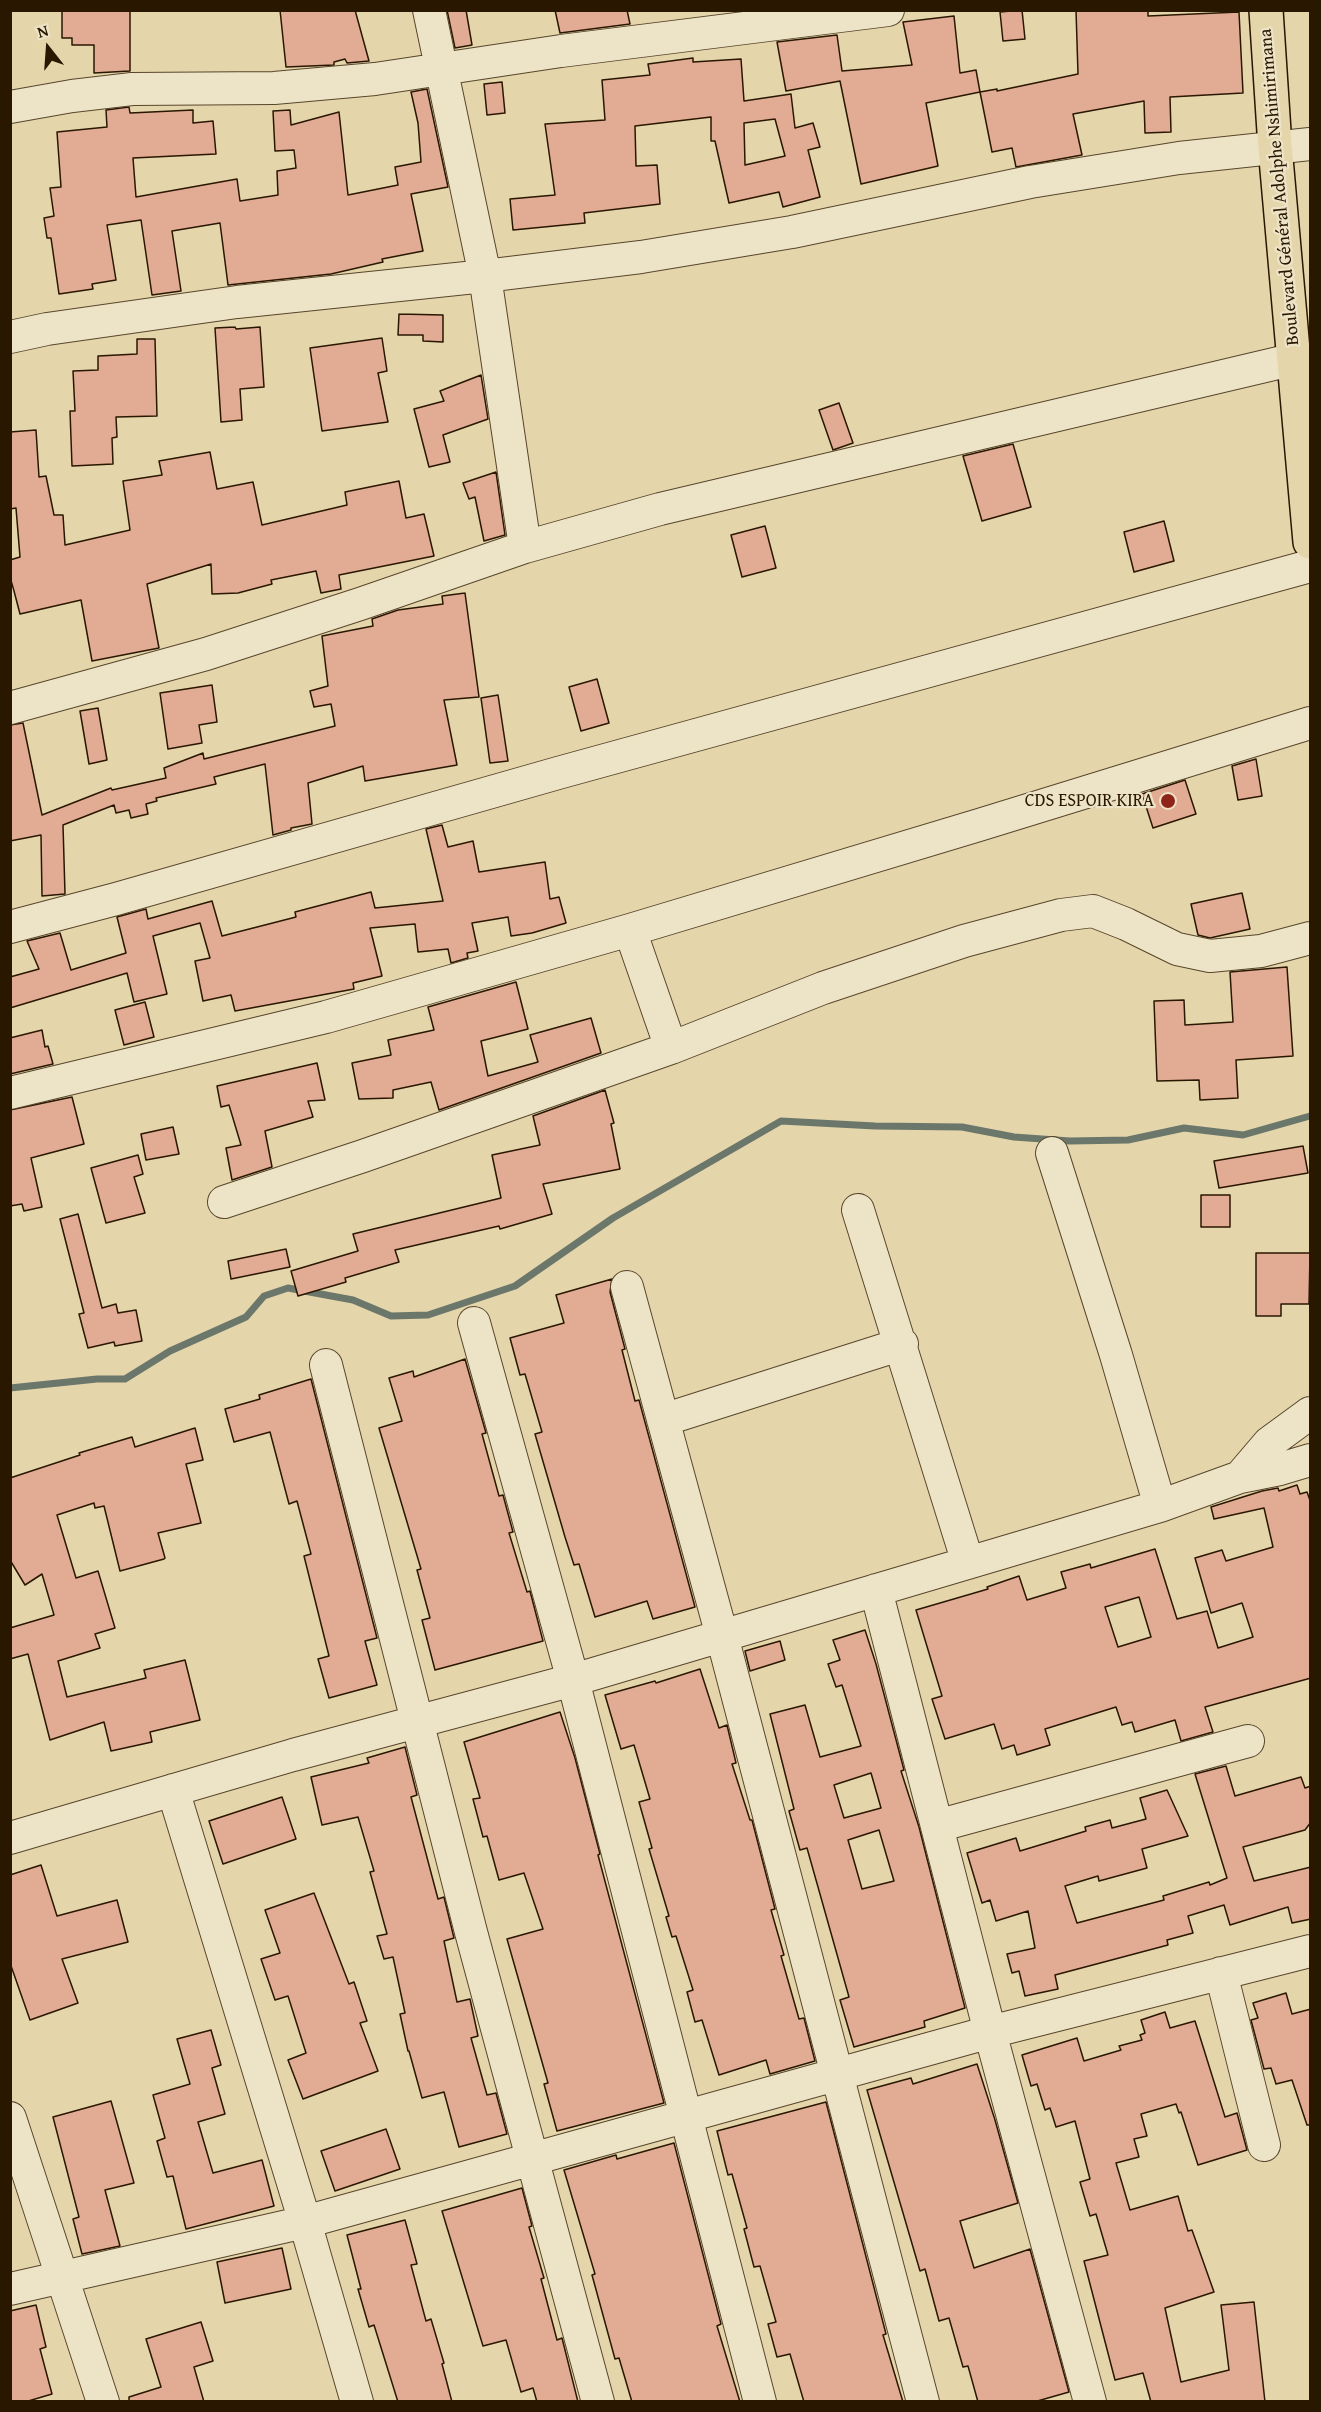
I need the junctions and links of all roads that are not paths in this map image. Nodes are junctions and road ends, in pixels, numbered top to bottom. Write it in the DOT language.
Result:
graph roads {
  1 [pos="429,10"];
  2 [pos="888,10"];
  3 [pos="1266,10"];
  4 [pos="804,15"];
  5 [pos="441,69"];
  6 [pos="10,107"];
  7 [pos="1311,144"];
  8 [pos="1275,147"];
  9 [pos="485,276"];
  10 [pos="1301,316"];
  11 [pos="10,337"];
  12 [pos="1294,359"];
  13 [pos="1309,502"];
  14 [pos="1311,542"];
  15 [pos="525,547"];
  16 [pos="1311,566"];
  17 [pos="10,708"];
  18 [pos="1311,723"];
  19 [pos="10,927"];
  20 [pos="630,930"];
  21 [pos="1311,938"];
  22 [pos="671,1048"];
  23 [pos="10,1093"];
  24 [pos="1052,1153"];
  25 [pos="224,1202"];
  26 [pos="858,1209"];
  27 [pos="627,1287"];
  28 [pos="474,1323"];
  29 [pos="902,1344"];
  30 [pos="326,1365"];
  31 [pos="1311,1413"];
  32 [pos="663,1420"];
  33 [pos="1311,1460"];
  34 [pos="1240,1477"];
  35 [pos="1160,1506"];
  36 [pos="968,1563"];
  37 [pos="876,1590"];
  38 [pos="722,1636"];
  39 [pos="573,1680"];
  40 [pos="418,1722"];
  41 [pos="1248,1741"];
  42 [pos="173,1790"];
  43 [pos="937,1826"];
  44 [pos="10,1838"];
  45 [pos="1311,1951"];
  46 [pos="1221,1973"];
  47 [pos="990,2032"];
  48 [pos="836,2076"];
  49 [pos="687,2115"];
  50 [pos="10,2118"];
  51 [pos="1264,2145"];
  52 [pos="531,2159"];
  53 [pos="305,2222"];
  54 [pos="61,2277"];
  55 [pos="10,2289"];
  56 [pos="102,2402"];
  57 [pos="357,2402"];
  58 [pos="598,2402"];
  59 [pos="760,2402"];
  60 [pos="923,2402"];
  61 [pos="1090,2402"];
  1 -- 5 [label="street"];
  2 -- 4 [label="street"];
  3 -- 8 [label="main road, Boulevard Général Adolphe Nshimirimana"];
  4 -- 5 [label="street"];
  5 -- 6 [label="street"];
  5 -- 9 [label="street"];
  7 -- 8 [label="street"];
  8 -- 9 [label="street"];
  8 -- 10 [label="main road, Boulevard Général Adolphe Nshimirimana"];
  9 -- 11 [label="street"];
  9 -- 15 [label="street"];
  10 -- 12 [label="main road, Boulevard Général Adolphe Nshimirimana"];
  12 -- 13 [label="main road, Boulevard Général Adolphe Nshimirimana"];
  12 -- 15 [label="street"];
  13 -- 14 [label="main road, Boulevard Général Adolphe Nshimirimana"];
  15 -- 17 [label="street"];
  16 -- 19 [label="street"];
  18 -- 20 [label="street"];
  20 -- 22 [label="street"];
  20 -- 23 [label="street"];
  21 -- 22 [label="street"];
  22 -- 25 [label="street"];
  24 -- 35 [label="street"];
  26 -- 29 [label="street"];
  27 -- 32 [label="street"];
  28 -- 39 [label="street"];
  29 -- 32 [label="street"];
  29 -- 36 [label="street"];
  30 -- 40 [label="street"];
  31 -- 34 [label="street"];
  32 -- 38 [label="street"];
  33 -- 34 [label="street"];
  34 -- 35 [label="street"];
  35 -- 36 [label="street"];
  36 -- 37 [label="street"];
  37 -- 38 [label="street"];
  37 -- 43 [label="street"];
  38 -- 39 [label="street"];
  38 -- 48 [label="street"];
  39 -- 40 [label="street"];
  39 -- 49 [label="street"];
  40 -- 42 [label="street"];
  40 -- 52 [label="street"];
  41 -- 43 [label="street"];
  42 -- 44 [label="street"];
  42 -- 53 [label="street"];
  43 -- 47 [label="street"];
  45 -- 46 [label="street"];
  46 -- 47 [label="street"];
  46 -- 51 [label="street"];
  47 -- 48 [label="street"];
  47 -- 61 [label="street"];
  48 -- 49 [label="street"];
  48 -- 60 [label="street"];
  49 -- 52 [label="street"];
  49 -- 59 [label="street"];
  50 -- 54 [label="street"];
  52 -- 53 [label="street"];
  52 -- 58 [label="street"];
  53 -- 54 [label="street"];
  53 -- 57 [label="street"];
  54 -- 55 [label="street"];
  54 -- 56 [label="street"];
}
